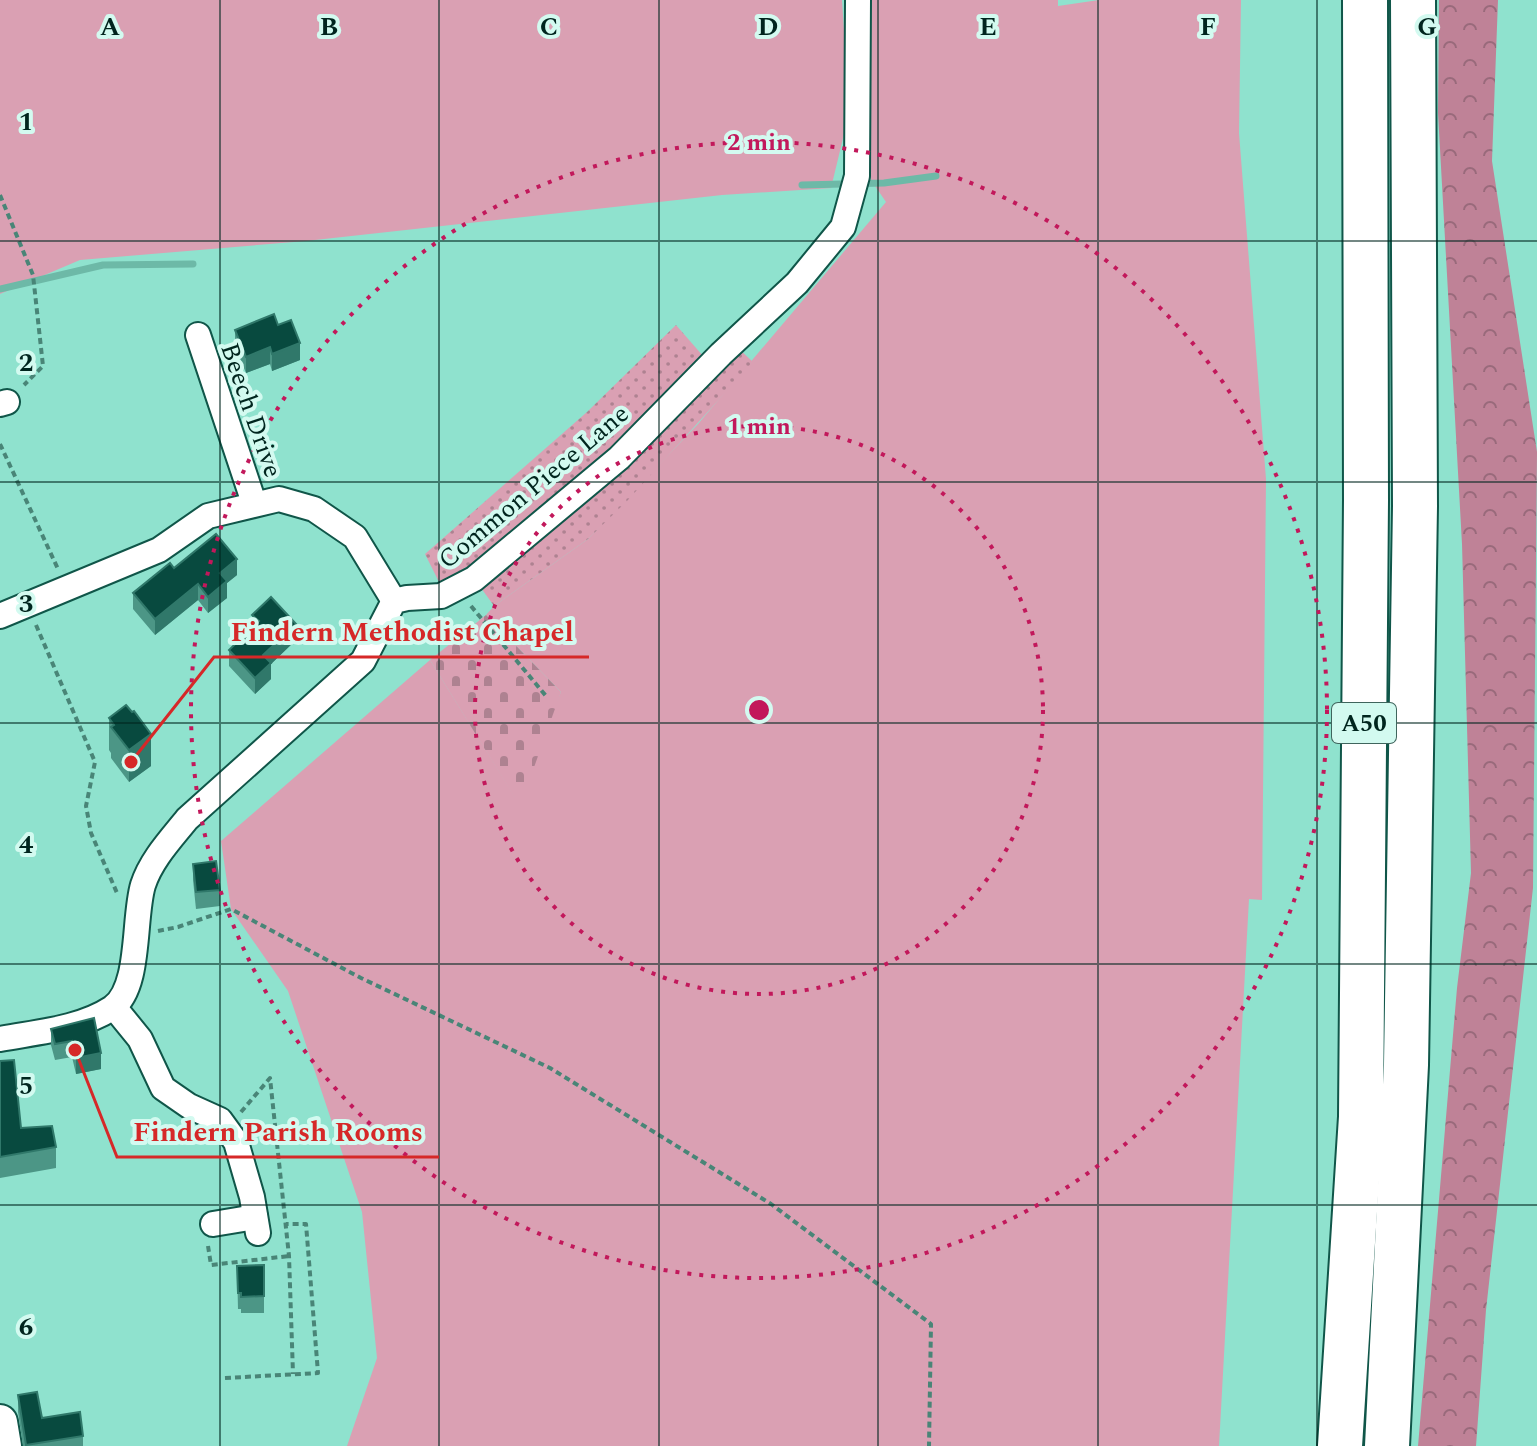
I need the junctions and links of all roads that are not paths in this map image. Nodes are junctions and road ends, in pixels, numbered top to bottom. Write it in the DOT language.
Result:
graph roads {
  1 [pos="858,0"];
  2 [pos="1365,0"];
  3 [pos="1413,0"];
  4 [pos="198,335"];
  5 [pos="254,503"];
  6 [pos="394,601"];
  7 [pos="0,616"];
  8 [pos="114,1007"];
  9 [pos="0,1039"];
  10 [pos="213,1224"];
  11 [pos="1340,1446"];
  12 [pos="1387,1446"];
  1 -- 6 [label="street, Common Piece Lane"];
  2 -- 11 [label="highway, A50"];
  3 -- 12 [label="highway, A50"];
  4 -- 5 [label="street, Beech Drive"];
  5 -- 6 [label="street"];
  5 -- 7 [label="street"];
  6 -- 8 [label="street"];
  8 -- 9 [label="street"];
  8 -- 10 [label="street"];
}
